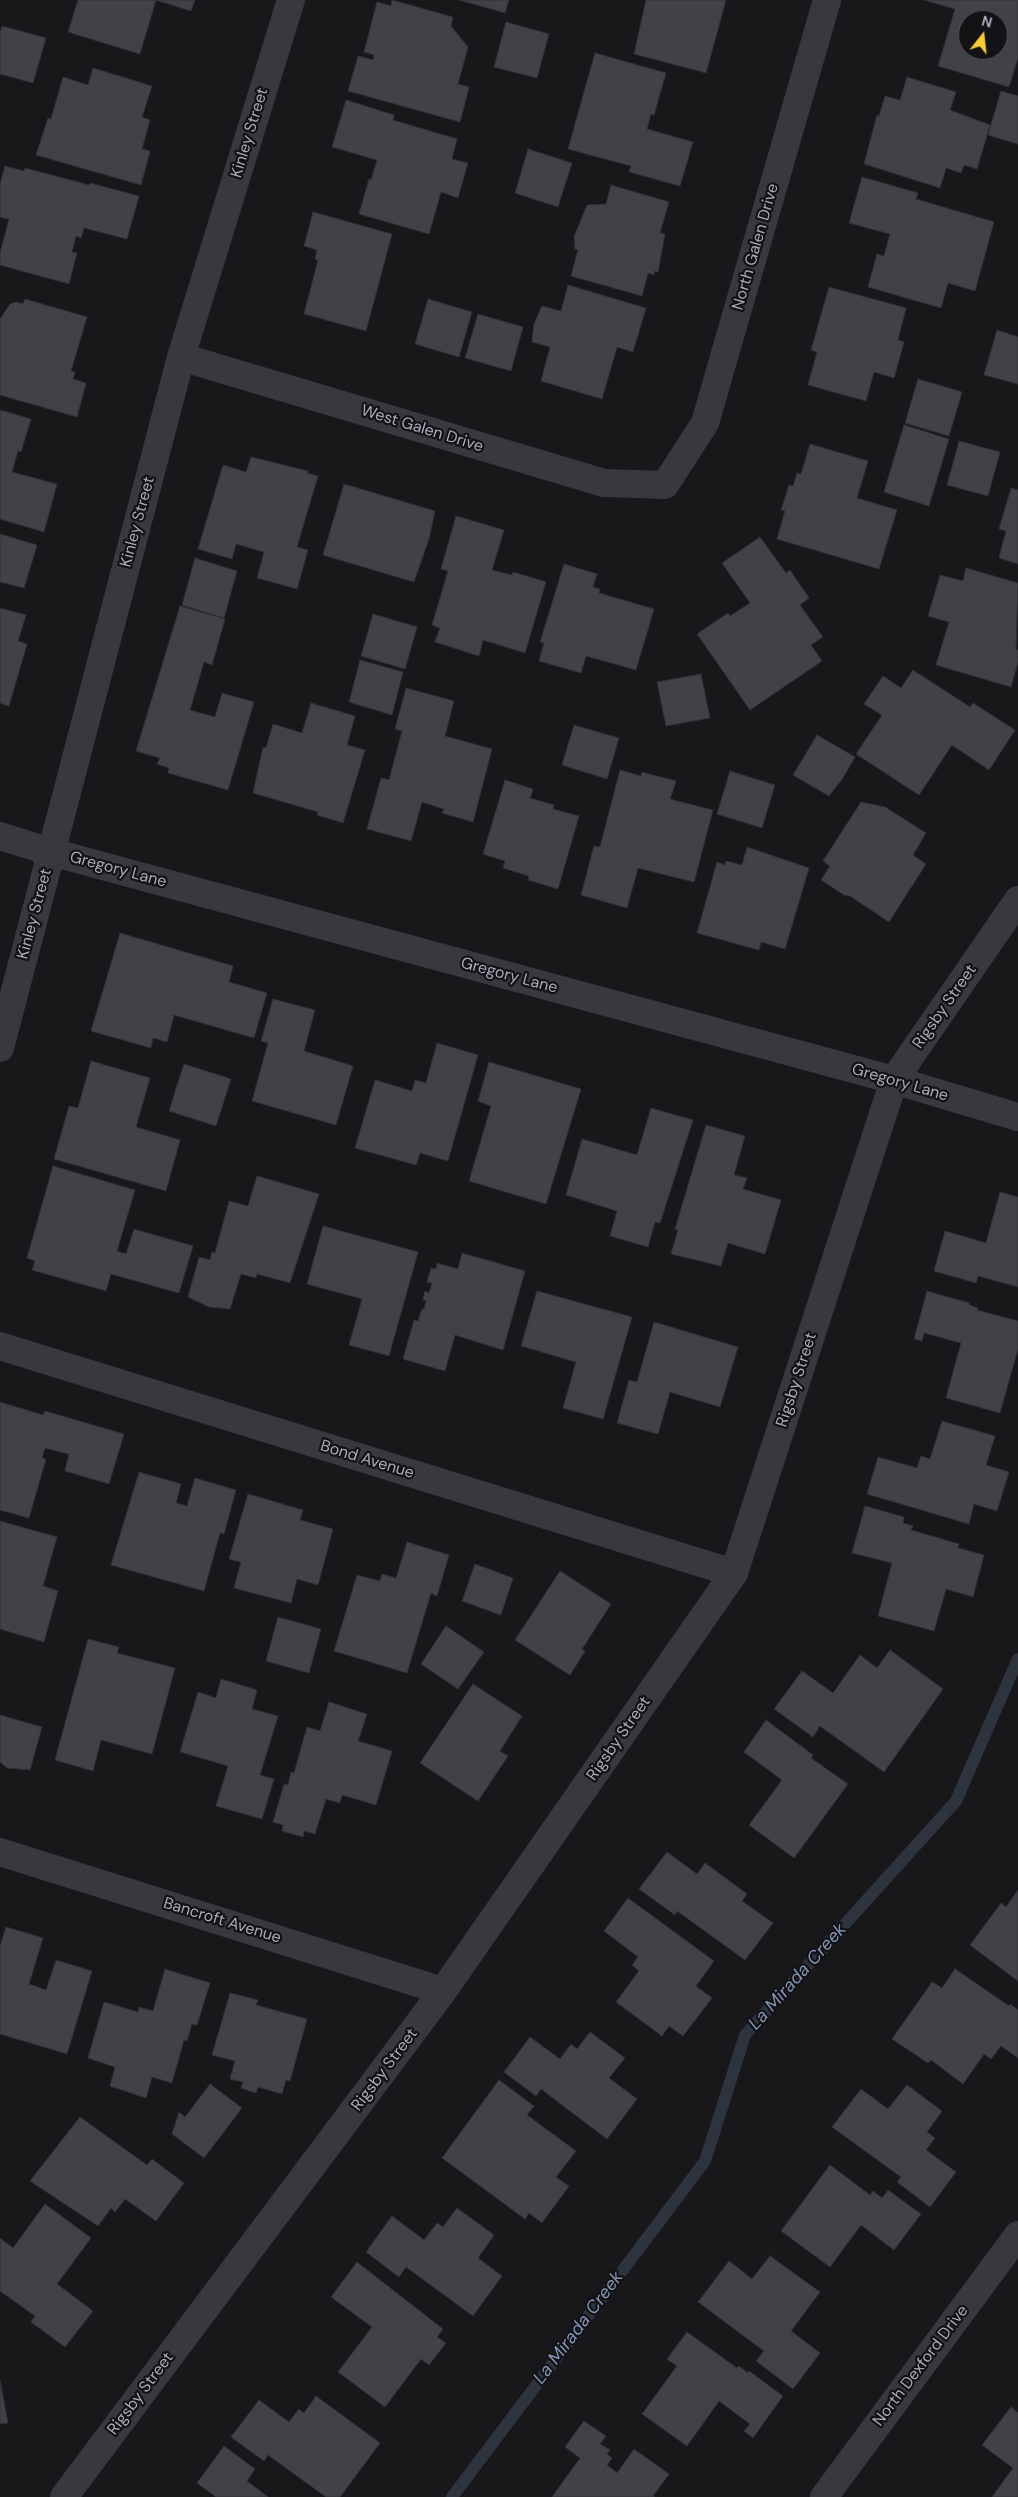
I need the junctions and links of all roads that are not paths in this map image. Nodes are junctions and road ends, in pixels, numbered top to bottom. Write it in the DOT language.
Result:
graph roads {
  1 [pos="291,0"];
  2 [pos="827,0"];
  3 [pos="181,357"];
  4 [pos="665,485"];
  5 [pos="0,836"];
  6 [pos="51,852"];
  7 [pos="1018,900"];
  8 [pos="0,1048"];
  9 [pos="894,1080"];
  10 [pos="1018,1117"];
  11 [pos="0,1346"];
  12 [pos="734,1573"];
  13 [pos="0,1852"];
  14 [pos="443,1991"];
  15 [pos="1018,2235"];
  16 [pos="64,2497"];
  17 [pos="824,2497"];
  1 -- 3 [label="street, Kinley Street"];
  2 -- 4 [label="street, North Galen Drive"];
  3 -- 4 [label="street, West Galen Drive"];
  3 -- 6 [label="street, Kinley Street"];
  5 -- 6 [label="street, Gregory Lane"];
  6 -- 8 [label="street, Kinley Street"];
  6 -- 9 [label="street, Gregory Lane"];
  7 -- 9 [label="street, Rigsby Street"];
  9 -- 10 [label="street, Gregory Lane"];
  9 -- 12 [label="street, Rigsby Street"];
  11 -- 12 [label="street, Bond Avenue"];
  12 -- 14 [label="street, Rigsby Street"];
  13 -- 14 [label="street, Bancroft Avenue"];
  14 -- 16 [label="street, Rigsby Street"];
  15 -- 17 [label="street, North Dexford Drive"];
}
